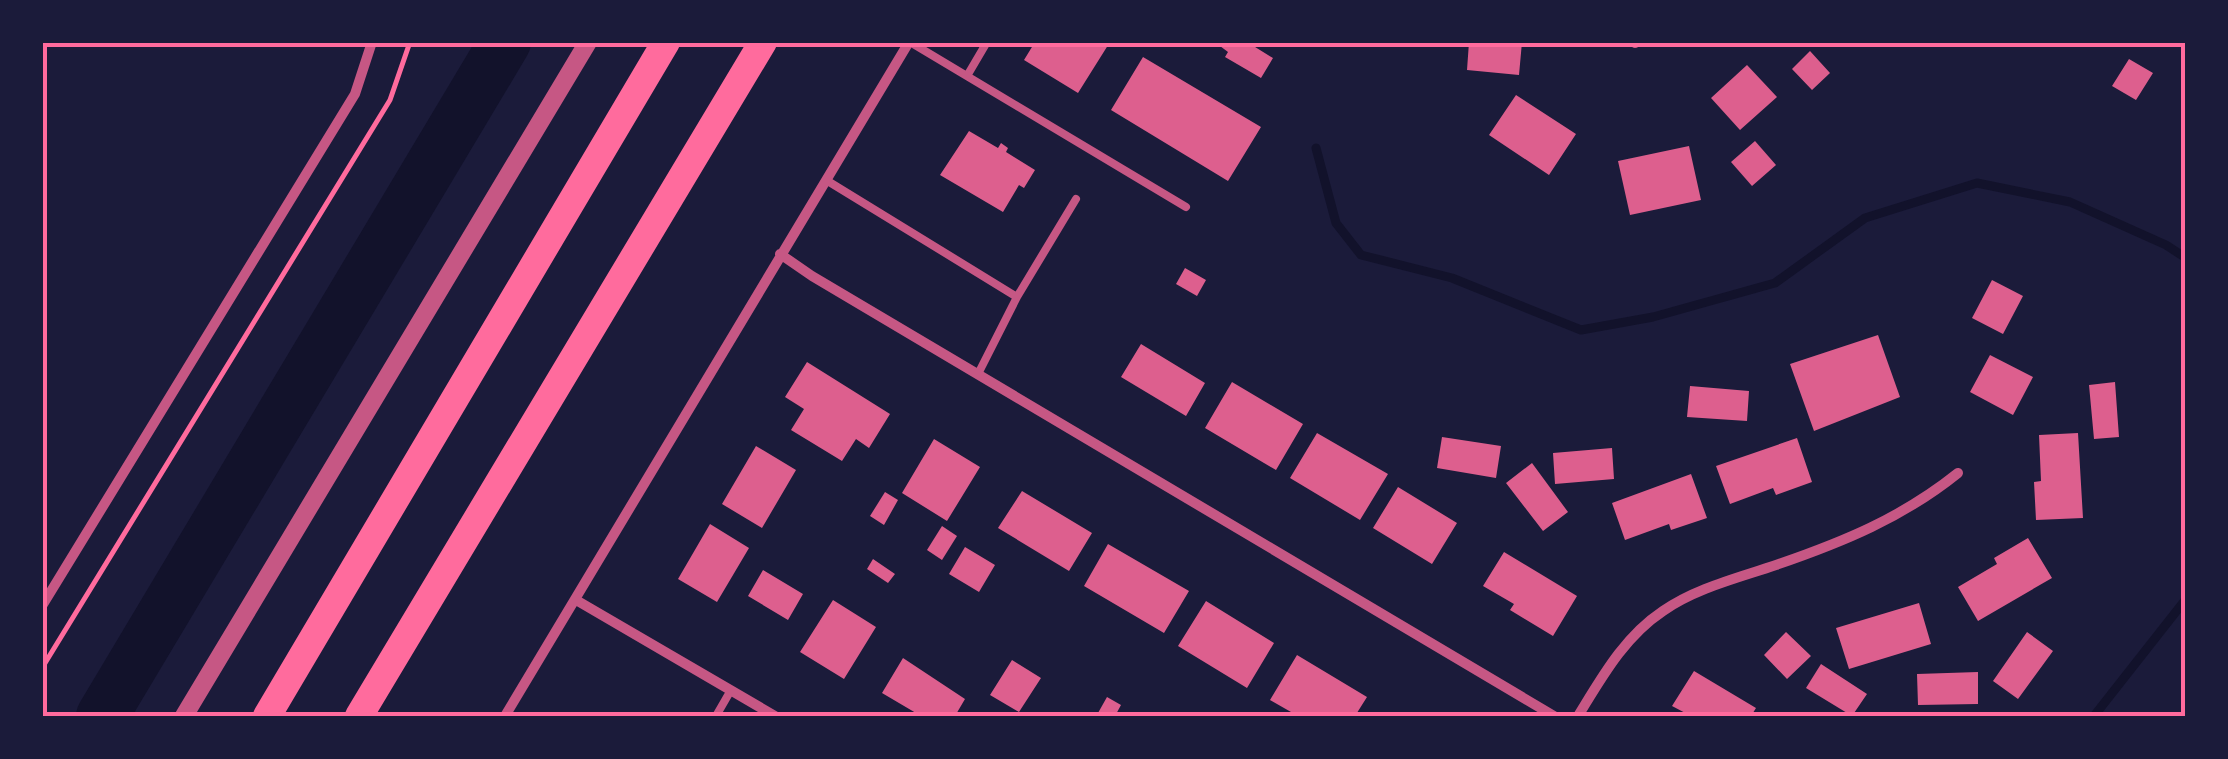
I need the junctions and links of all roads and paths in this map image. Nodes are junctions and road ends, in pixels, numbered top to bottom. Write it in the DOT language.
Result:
graph roads {
  1 [pos="372,42"];
  2 [pos="410,42"];
  3 [pos="588,42"];
  4 [pos="666,42"];
  5 [pos="763,42"];
  6 [pos="910,42"];
  7 [pos="987,42"];
  8 [pos="967,76"];
  9 [pos="826,180"];
  10 [pos="1076,200"];
  11 [pos="1186,207"];
  12 [pos="780,254"];
  13 [pos="1017,298"];
  14 [pos="978,374"];
  15 [pos="1958,473"];
  16 [pos="576,600"];
  17 [pos="42,606"];
  18 [pos="42,668"];
  19 [pos="730,690"];
  20 [pos="184,716"];
  21 [pos="267,716"];
  22 [pos="359,716"];
  23 [pos="506,716"];
  24 [pos="716,716"];
  25 [pos="775,716"];
  26 [pos="1554,716"];
  27 [pos="1578,716"];
  1 -- 17 [label="street"];
  2 -- 18 [label="path"];
  3 -- 20 [label="street"];
  4 -- 21 [label="highway"];
  5 -- 22 [label="highway"];
  6 -- 8 [label="lane"];
  6 -- 9 [label="street"];
  7 -- 8 [label="lane"];
  8 -- 11 [label="lane"];
  9 -- 12 [label="street"];
  9 -- 13 [label="lane"];
  10 -- 13 [label="lane"];
  12 -- 14 [label="street"];
  12 -- 16 [label="street"];
  13 -- 14 [label="lane"];
  14 -- 26 [label="street"];
  15 -- 27 [label="street"];
  16 -- 19 [label="street"];
  16 -- 23 [label="street"];
  19 -- 24 [label="lane"];
  19 -- 25 [label="street"];
}
